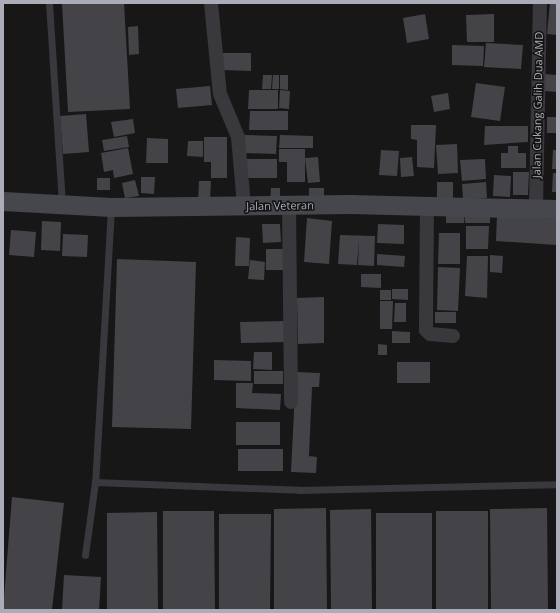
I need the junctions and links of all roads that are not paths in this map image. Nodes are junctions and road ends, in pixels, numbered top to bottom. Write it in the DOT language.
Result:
graph roads {
  1 [pos="48,3"];
  2 [pos="211,3"];
  3 [pos="540,3"];
  4 [pos="3,201"];
  5 [pos="62,204"];
  6 [pos="244,206"];
  7 [pos="289,206"];
  8 [pos="111,207"];
  9 [pos="427,207"];
  10 [pos="536,207"];
  11 [pos="557,208"];
  12 [pos="453,336"];
  13 [pos="291,402"];
  14 [pos="95,482"];
  15 [pos="556,484"];
  16 [pos="85,556"];
  1 -- 5 [label="lane"];
  2 -- 6 [label="street"];
  3 -- 10 [label="street, Jalan Cukang Galih Dua AMD"];
  4 -- 5 [label="main road, Jalan Veteran"];
  5 -- 8 [label="main road, Jalan Veteran"];
  6 -- 7 [label="main road, Jalan Veteran"];
  6 -- 8 [label="main road, Jalan Veteran"];
  7 -- 9 [label="main road, Jalan Veteran"];
  7 -- 13 [label="street"];
  8 -- 14 [label="lane"];
  9 -- 10 [label="main road, Jalan Veteran"];
  9 -- 12 [label="street"];
  10 -- 11 [label="main road, Jalan Veteran"];
  14 -- 15 [label="lane"];
  14 -- 16 [label="lane"];
}
